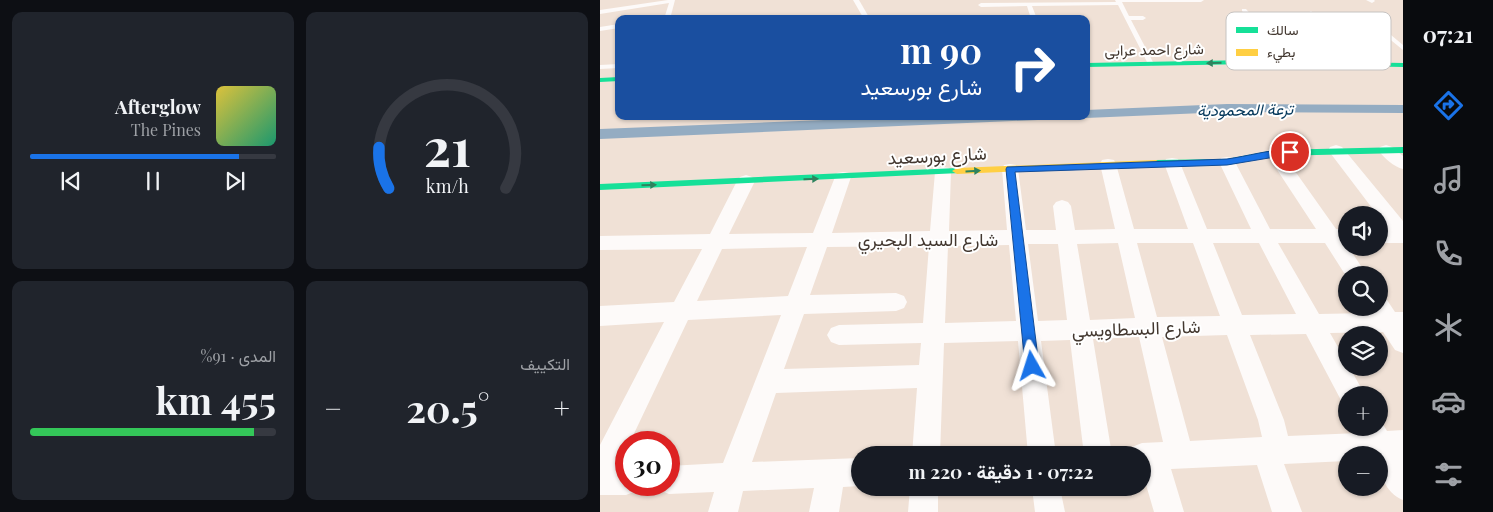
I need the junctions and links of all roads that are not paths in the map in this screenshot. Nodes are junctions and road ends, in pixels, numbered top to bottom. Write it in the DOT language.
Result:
graph roads {
  1 [pos="672,0"];
  2 [pos="856,0"];
  3 [pos="1201,0"];
  4 [pos="1118,1"];
  5 [pos="1029,4"];
  6 [pos="981,5"];
  7 [pos="600,12"];
  8 [pos="668,15"];
  9 [pos="865,15"];
  10 [pos="1033,15"];
  11 [pos="1126,18"];
  12 [pos="1147,26"];
  13 [pos="615,27"];
  14 [pos="600,29"];
  15 [pos="1391,39"];
  16 [pos="1403,48"];
  17 [pos="1226,62"];
  18 [pos="1151,64"];
  19 [pos="1090,65"];
  20 [pos="615,66"];
  21 [pos="600,67"];
  22 [pos="1403,73"];
  23 [pos="1115,76"];
  24 [pos="615,79"];
  25 [pos="600,80"];
  26 [pos="1247,147"];
  27 [pos="1336,150"];
  28 [pos="1399,150"];
  29 [pos="1274,153"];
  30 [pos="1227,162"];
  31 [pos="1172,163"];
  32 [pos="1108,164"];
  33 [pos="1403,164"];
  34 [pos="1010,169"];
  35 [pos="943,172"];
  36 [pos="844,177"];
  37 [pos="746,181"];
  38 [pos="600,187"];
  39 [pos="1062,206"];
  40 [pos="1338,235"];
  41 [pos="1403,235"];
  42 [pos="1126,236"];
  43 [pos="1199,236"];
  44 [pos="1338,236"];
  45 [pos="1388,236"];
  46 [pos="1265,237"];
  47 [pos="1018,238"];
  48 [pos="1067,238"];
  49 [pos="939,239"];
  50 [pos="820,240"];
  51 [pos="716,241"];
  52 [pos="600,243"];
  53 [pos="896,302"];
  54 [pos="796,305"];
  55 [pos="682,312"];
  56 [pos="1390,317"];
  57 [pos="602,319"];
  58 [pos="1312,323"];
  59 [pos="1233,325"];
  60 [pos="1148,326"];
  61 [pos="1080,330"];
  62 [pos="1028,331"];
  63 [pos="933,333"];
  64 [pos="839,335"];
  65 [pos="1403,343"];
  66 [pos="930,376"];
  67 [pos="768,381"];
  68 [pos="1347,386"];
  69 [pos="1384,439"];
  70 [pos="926,446"];
  71 [pos="1041,446"];
  72 [pos="1097,446"];
  73 [pos="1275,450"];
  74 [pos="1159,456"];
  75 [pos="851,472"];
  76 [pos="831,473"];
  77 [pos="600,474"];
  78 [pos="732,478"];
  79 [pos="680,480"];
  80 [pos="600,481"];
  81 [pos="615,481"];
  82 [pos="1403,486"];
  83 [pos="924,496"];
  84 [pos="1047,496"];
  85 [pos="723,512"];
  86 [pos="824,512"];
  87 [pos="923,512"];
  88 [pos="1050,512"];
  89 [pos="1168,512"];
  90 [pos="1287,512"];
  1 -- 7 [label="lane"];
  1 -- 8 [label="lane"];
  2 -- 9 [label="lane"];
  3 -- 4 [label="lane"];
  4 -- 5 [label="lane"];
  4 -- 11 [label="lane"];
  5 -- 6 [label="lane"];
  5 -- 10 [label="lane"];
  11 -- 12 [label="lane"];
  11 -- 18 [label="lane"];
  13 -- 14 [label="lane"];
  15 -- 16 [label="lane"];
  17 -- 18 [label="main road, شارع احمد عرابى, one-way"];
  18 -- 19 [label="main road, شارع احمد عرابى"];
  20 -- 21 [label="lane"];
  22 -- 23 [label="main road, شارع احمد عرابى"];
  24 -- 25 [label="main road"];
  26 -- 29 [label="main road, شارع بورسعيد"];
  27 -- 28 [label="main road, شارع بورسعيد"];
  27 -- 29 [label="main road, شارع بورسعيد"];
  27 -- 41 [label="street"];
  28 -- 33 [label="street"];
  29 -- 30 [label="main road, شارع بورسعيد"];
  29 -- 40 [label="street"];
  30 -- 31 [label="main road, شارع بورسعيد"];
  30 -- 46 [label="street"];
  31 -- 32 [label="main road, شارع بورسعيد"];
  31 -- 43 [label="street"];
  32 -- 34 [label="main road, شارع بورسعيد"];
  32 -- 42 [label="street"];
  35 -- 34 [label="main road, شارع بورسعيد, one-way"];
  34 -- 47 [label="street"];
  35 -- 36 [label="main road, شارع بورسعيد"];
  35 -- 49 [label="street"];
  37 -- 36 [label="main road, شارع بورسعيد, one-way"];
  36 -- 50 [label="street"];
  38 -- 37 [label="main road, شارع بورسعيد, one-way"];
  37 -- 51 [label="street"];
  39 -- 48 [label="street"];
  41 -- 45 [label="street"];
  42 -- 43 [label="street, شارع السيد البحيري"];
  42 -- 48 [label="street, شارع السيد البحيري"];
  42 -- 60 [label="street"];
  43 -- 46 [label="street, شارع السيد البحيري"];
  43 -- 59 [label="street"];
  44 -- 46 [label="street, شارع السيد البحيري"];
  46 -- 58 [label="street"];
  47 -- 48 [label="street, شارع السيد البحيري"];
  47 -- 49 [label="street, شارع السيد البحيري"];
  47 -- 62 [label="street"];
  48 -- 61 [label="street"];
  49 -- 50 [label="street, شارع السيد البحيري"];
  49 -- 63 [label="street"];
  50 -- 51 [label="street, شارع السيد البحيري"];
  50 -- 54 [label="street"];
  51 -- 52 [label="street, شارع السيد البحيري"];
  51 -- 55 [label="street"];
  53 -- 54 [label="street"];
  54 -- 55 [label="street"];
  54 -- 67 [label="street"];
  55 -- 57 [label="street"];
  55 -- 77 [label="street"];
  56 -- 58 [label="street, شارع البسطاويسي"];
  56 -- 65 [label="street"];
  58 -- 59 [label="street, شارع البسطاويسي"];
  58 -- 68 [label="street"];
  59 -- 60 [label="street, شارع البسطاويسي"];
  59 -- 73 [label="street"];
  60 -- 61 [label="street, شارع البسطاويسي"];
  60 -- 74 [label="street"];
  61 -- 62 [label="street, شارع البسطاويسي"];
  61 -- 72 [label="street"];
  62 -- 63 [label="street, شارع البسطاويسي"];
  62 -- 71 [label="street"];
  63 -- 64 [label="street, شارع البسطاويسي"];
  63 -- 66 [label="street"];
  66 -- 67 [label="street"];
  66 -- 70 [label="street"];
  67 -- 78 [label="street"];
  69 -- 73 [label="street"];
  69 -- 82 [label="street"];
  73 -- 74 [label="street"];
  73 -- 90 [label="street"];
  74 -- 89 [label="street"];
  75 -- 76 [label="street"];
  76 -- 78 [label="street"];
  76 -- 86 [label="street"];
  78 -- 79 [label="street"];
  78 -- 85 [label="street"];
  80 -- 81 [label="street"];
  83 -- 87 [label="street"];
  84 -- 88 [label="street"];
}
